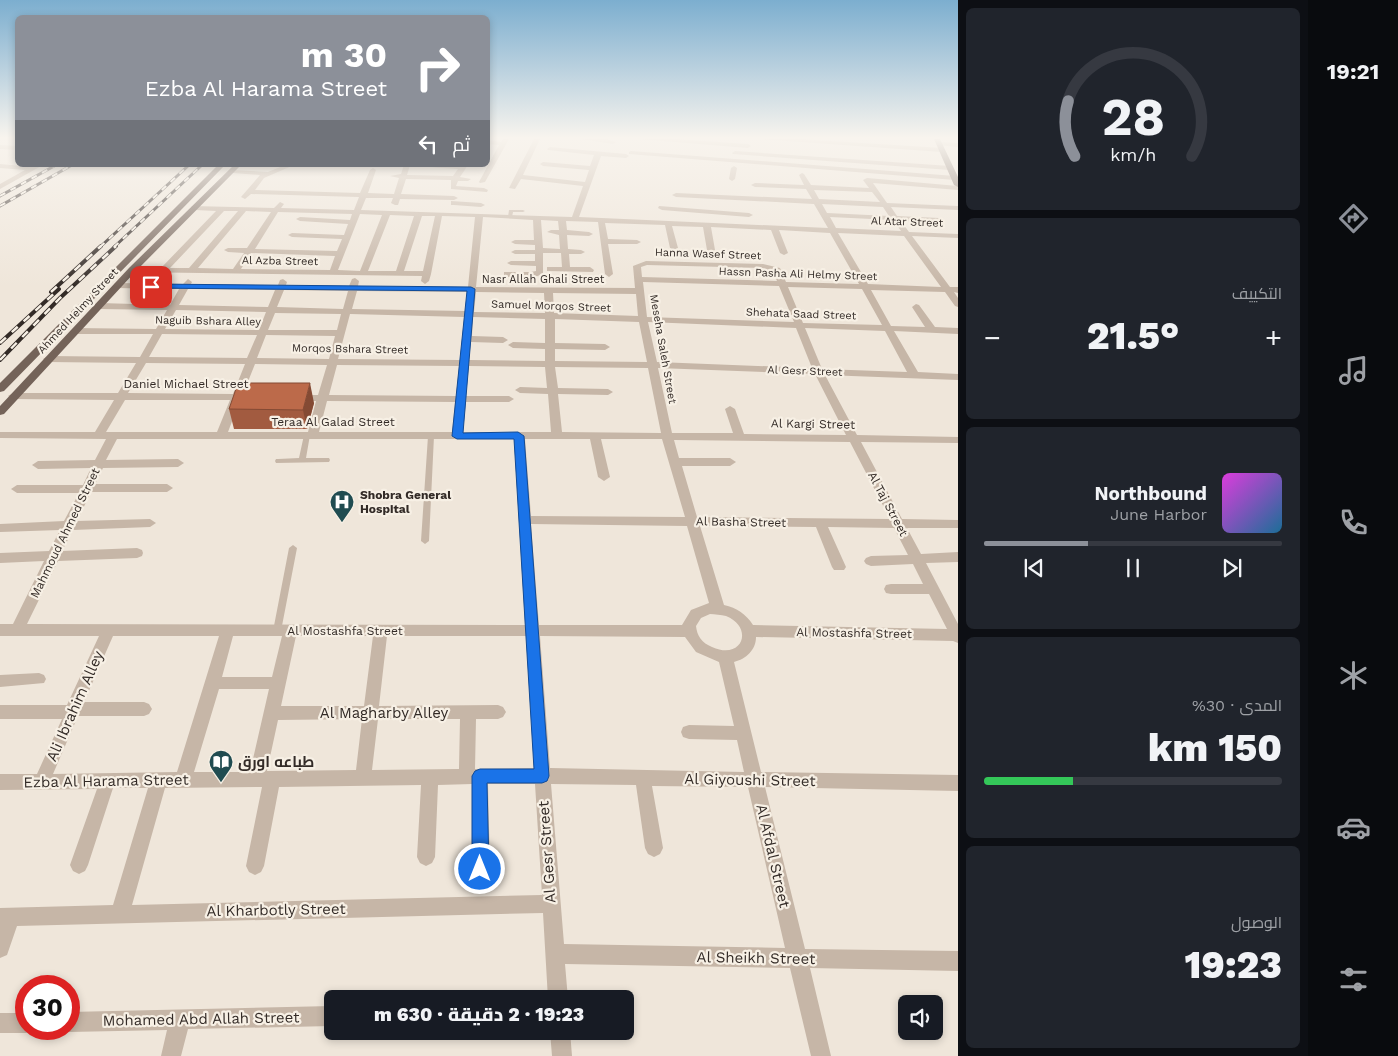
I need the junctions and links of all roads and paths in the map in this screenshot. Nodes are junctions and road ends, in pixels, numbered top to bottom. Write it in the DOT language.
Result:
graph roads {
  1 [pos="199,188"];
  2 [pos="215,188"];
  3 [pos="251,188"];
  4 [pos="366,188"];
  5 [pos="399,188"];
  6 [pos="425,188"];
  7 [pos="445,188"];
  8 [pos="457,188"];
  9 [pos="470,188"];
  10 [pos="586,188"];
  11 [pos="809,188"];
  12 [pos="818,188"];
  13 [pos="289,190"];
  14 [pos="874,190"];
  15 [pos="454,191"];
  16 [pos="248,192"];
  17 [pos="676,195"];
  18 [pos="396,196"];
  19 [pos="692,196"];
  20 [pos="362,199"];
  21 [pos="318,201"];
  22 [pos="817,202"];
  23 [pos="481,205"];
  24 [pos="885,205"];
  25 [pos="195,208"];
  26 [pos="662,208"];
  27 [pos="958,208"];
  28 [pos="222,209"];
  29 [pos="240,209"];
  30 [pos="276,210"];
  31 [pos="306,210"];
  32 [pos="691,210"];
  33 [pos="357,211"];
  34 [pos="523,211"];
  35 [pos="390,212"];
  36 [pos="419,213"];
  37 [pos="440,214"];
  38 [pos="454,215"];
  39 [pos="749,215"];
  40 [pos="824,215"];
  41 [pos="479,216"];
  42 [pos="510,217"];
  43 [pos="537,218"];
  44 [pos="895,218"];
  45 [pos="562,219"];
  46 [pos="575,219"];
  47 [pos="300,220"];
  48 [pos="601,220"];
  49 [pos="938,220"];
  50 [pos="353,222"];
  51 [pos="668,223"];
  52 [pos="690,224"];
  53 [pos="707,225"];
  54 [pos="774,228"];
  55 [pos="833,230"];
  56 [pos="551,232"];
  57 [pos="564,233"];
  58 [pos="906,233"];
  59 [pos="589,234"];
  60 [pos="292,235"];
  61 [pos="635,235"];
  62 [pos="958,236"];
  63 [pos="347,237"];
  64 [pos="604,241"];
  65 [pos="515,242"];
  66 [pos="538,248"];
  67 [pos="674,248"];
  68 [pos="228,250"];
  69 [pos="249,250"];
  70 [pos="710,250"];
  71 [pos="565,251"];
  72 [pos="283,252"];
  73 [pos="515,252"];
  74 [pos="581,252"];
  75 [pos="784,253"];
  76 [pos="341,254"];
  77 [pos="511,264"];
  78 [pos="539,264"];
  79 [pos="638,266"];
  80 [pos="550,269"];
  81 [pos="566,269"];
  82 [pos="132,270"];
  83 [pos="590,270"];
  84 [pos="777,270"];
  85 [pos="163,271"];
  86 [pos="193,271"];
  87 [pos="235,272"];
  88 [pos="286,272"];
  89 [pos="333,273"];
  90 [pos="360,273"];
  91 [pos="399,274"];
  92 [pos="427,274"];
  93 [pos="507,274"];
  94 [pos="609,274"];
  95 [pos="638,280"];
  96 [pos="783,284"];
  97 [pos="117,286"];
  98 [pos="186,287"];
  99 [pos="865,287"];
  100 [pos="280,288"];
  101 [pos="353,288"];
  102 [pos="424,289"];
  103 [pos="471,289"];
  104 [pos="548,290"];
  105 [pos="640,290"];
  106 [pos="948,290"];
  107 [pos="958,290"];
  108 [pos="958,304"];
  109 [pos="99,306"];
  110 [pos="173,307"];
  111 [pos="916,307"];
  112 [pos="271,310"];
  113 [pos="346,312"];
  114 [pos="468,314"];
  115 [pos="550,316"];
  116 [pos="643,320"];
  117 [pos="799,325"];
  118 [pos="888,328"];
  119 [pos="932,330"];
  120 [pos="75,331"];
  121 [pos="159,331"];
  122 [pos="958,331"];
  123 [pos="262,332"];
  124 [pos="340,333"];
  125 [pos="466,339"];
  126 [pos="503,340"];
  127 [pos="513,345"];
  128 [pos="551,346"];
  129 [pos="606,347"];
  130 [pos="48,359"];
  131 [pos="144,360"];
  132 [pos="250,361"];
  133 [pos="332,362"];
  134 [pos="464,363"];
  135 [pos="550,364"];
  136 [pos="653,365"];
  137 [pos="818,371"];
  138 [pos="914,375"];
  139 [pos="958,377"];
  140 [pos="0,390"];
  141 [pos="520,390"];
  142 [pos="553,391"];
  143 [pos="608,392"];
  144 [pos="13,396"];
  145 [pos="122,396"];
  146 [pos="236,397"];
  147 [pos="264,398"];
  148 [pos="284,398"];
  149 [pos="322,398"];
  150 [pos="461,399"];
  151 [pos="510,399"];
  152 [pos="730,409"];
  153 [pos="0,412"];
  154 [pos="99,435"];
  155 [pos="113,435"];
  156 [pos="221,435"];
  157 [pos="596,435"];
  158 [pos="0,436"];
  159 [pos="309,436"];
  160 [pos="431,436"];
  161 [pos="457,436"];
  162 [pos="518,436"];
  163 [pos="557,436"];
  164 [pos="667,436"];
  165 [pos="740,437"];
  166 [pos="853,438"];
  167 [pos="958,440"];
  168 [pos="302,460"];
  169 [pos="327,460"];
  170 [pos="278,461"];
  171 [pos="674,462"];
  172 [pos="730,462"];
  173 [pos="178,463"];
  174 [pos="99,464"];
  175 [pos="38,465"];
  176 [pos="604,477"];
  177 [pos="167,488"];
  178 [pos="87,489"];
  179 [pos="17,490"];
  180 [pos="524,520"];
  181 [pos="692,521"];
  182 [pos="150,523"];
  183 [pos="820,523"];
  184 [pos="898,524"];
  185 [pos="958,524"];
  186 [pos="68,526"];
  187 [pos="0,528"];
  188 [pos="425,540"];
  189 [pos="293,548"];
  190 [pos="137,553"];
  191 [pos="53,556"];
  192 [pos="0,558"];
  193 [pos="958,558"];
  194 [pos="917,559"];
  195 [pos="871,561"];
  196 [pos="839,567"];
  197 [pos="892,589"];
  198 [pos="932,589"];
  199 [pos="718,608"];
  200 [pos="0,630"];
  201 [pos="17,630"];
  202 [pos="108,630"];
  203 [pos="227,630"];
  204 [pos="283,631"];
  205 [pos="381,631"];
  206 [pos="532,631"];
  207 [pos="689,631"];
  208 [pos="750,631"];
  209 [pos="958,636"];
  210 [pos="725,657"];
  211 [pos="39,679"];
  212 [pos="0,681"];
  213 [pos="213,683"];
  214 [pos="278,683"];
  215 [pos="144,708"];
  216 [pos="72,711"];
  217 [pos="0,712"];
  218 [pos="468,712"];
  219 [pos="498,712"];
  220 [pos="271,714"];
  221 [pos="371,714"];
  222 [pos="689,732"];
  223 [pos="742,733"];
  224 [pos="473,776"];
  225 [pos="542,776"];
  226 [pos="363,777"];
  227 [pos="430,777"];
  228 [pos="264,779"];
  229 [pos="643,779"];
  230 [pos="108,780"];
  231 [pos="159,780"];
  232 [pos="183,780"];
  233 [pos="755,780"];
  234 [pos="42,781"];
  235 [pos="0,782"];
  236 [pos="958,783"];
  237 [pos="654,848"];
  238 [pos="426,858"];
  239 [pos="79,865"];
  240 [pos="256,866"];
  241 [pos="480,869"];
  242 [pos="551,904"];
  243 [pos="120,913"];
  244 [pos="6,916"];
  245 [pos="0,948"];
  246 [pos="555,954"];
  247 [pos="798,959"];
  248 [pos="958,961"];
  249 [pos="557,990"];
  250 [pos="324,1016"];
  251 [pos="180,1019"];
  252 [pos="80,1022"];
  253 [pos="0,1023"];
  254 [pos="15,1023"];
  255 [pos="561,1040"];
  256 [pos="171,1056"];
  257 [pos="562,1056"];
  258 [pos="822,1056"];
  1 -- 140 [label="main road, Ahmed Helmy Street"];
  2 -- 25 [label="main road, Ahmed Helmy Street"];
  3 -- 16 [label="street"];
  4 -- 20 [label="street"];
  5 -- 18 [label="street"];
  6 -- 15 [label="street"];
  7 -- 15 [label="street"];
  8 -- 15 [label="street"];
  9 -- 15 [label="street"];
  10 -- 46 [label="street"];
  11 -- 22 [label="street"];
  12 -- 14 [label="street"];
  13 -- 16 [label="street"];
  13 -- 20 [label="street"];
  13 -- 30 [label="street"];
  14 -- 24 [label="street"];
  15 -- 18 [label="street"];
  15 -- 23 [label="street"];
  15 -- 38 [label="street"];
  16 -- 29 [label="street"];
  17 -- 19 [label="street"];
  18 -- 20 [label="street"];
  18 -- 35 [label="street"];
  19 -- 22 [label="street"];
  19 -- 32 [label="street"];
  20 -- 21 [label="street"];
  20 -- 33 [label="street"];
  22 -- 24 [label="street"];
  22 -- 40 [label="street"];
  24 -- 27 [label="street"];
  24 -- 44 [label="street"];
  25 -- 28 [label="street, Al Atar Street"];
  25 -- 82 [label="main road, Ahmed Helmy Street"];
  26 -- 32 [label="street"];
  28 -- 29 [label="street, Al Atar Street"];
  28 -- 85 [label="street"];
  29 -- 30 [label="street, Al Atar Street"];
  29 -- 86 [label="street"];
  30 -- 31 [label="street, Al Atar Street"];
  30 -- 69 [label="street"];
  31 -- 33 [label="street, Al Atar Street"];
  31 -- 47 [label="street"];
  32 -- 39 [label="street"];
  32 -- 52 [label="street"];
  33 -- 35 [label="street, Al Atar Street"];
  33 -- 50 [label="street"];
  34 -- 42 [label="lane"];
  35 -- 36 [label="street, Al Atar Street"];
  35 -- 90 [label="street"];
  36 -- 37 [label="street, Al Atar Street"];
  36 -- 91 [label="street"];
  37 -- 38 [label="street, Al Atar Street"];
  37 -- 92 [label="street"];
  38 -- 41 [label="street, Al Atar Street"];
  40 -- 44 [label="street"];
  40 -- 55 [label="street"];
  41 -- 42 [label="street, Al Atar Street"];
  41 -- 103 [label="street"];
  42 -- 43 [label="street, Al Atar Street"];
  43 -- 45 [label="street, Al Atar Street"];
  43 -- 66 [label="street"];
  44 -- 49 [label="street"];
  44 -- 58 [label="street"];
  45 -- 46 [label="street, Al Atar Street"];
  45 -- 57 [label="street"];
  46 -- 48 [label="street, Al Atar Street"];
  47 -- 50 [label="street"];
  47 -- 60 [label="street"];
  48 -- 61 [label="street, Al Atar Street"];
  48 -- 64 [label="street"];
  50 -- 63 [label="street"];
  51 -- 52 [label="street, Al Atar Street"];
  51 -- 61 [label="street, Al Atar Street"];
  51 -- 67 [label="street"];
  52 -- 53 [label="street, Al Atar Street"];
  53 -- 54 [label="street, Al Atar Street"];
  53 -- 70 [label="street"];
  54 -- 55 [label="street, Al Atar Street"];
  54 -- 75 [label="street"];
  55 -- 58 [label="street, Al Atar Street"];
  55 -- 99 [label="street"];
  56 -- 57 [label="street"];
  57 -- 59 [label="street"];
  57 -- 71 [label="street"];
  58 -- 62 [label="street, Al Atar Street"];
  58 -- 106 [label="street"];
  60 -- 63 [label="street"];
  60 -- 72 [label="street"];
  61 -- 64 [label="street"];
  63 -- 76 [label="street"];
  64 -- 94 [label="street"];
  65 -- 66 [label="street"];
  66 -- 71 [label="street"];
  66 -- 73 [label="street"];
  66 -- 78 [label="street"];
  68 -- 69 [label="street"];
  69 -- 72 [label="street"];
  69 -- 87 [label="street"];
  71 -- 74 [label="street"];
  71 -- 81 [label="street"];
  72 -- 76 [label="street"];
  76 -- 89 [label="street"];
  77 -- 78 [label="street"];
  78 -- 93 [label="street"];
  79 -- 84 [label="street, Hanna Wasef Street"];
  79 -- 95 [label="street, Meseha Saleh Street"];
  80 -- 81 [label="street"];
  81 -- 83 [label="street"];
  82 -- 85 [label="street, Al Azba Street"];
  82 -- 97 [label="main road, Ahmed Helmy Street"];
  84 -- 96 [label="street, Al Taj Street"];
  85 -- 86 [label="street, Al Azba Street"];
  86 -- 87 [label="street, Al Azba Street"];
  86 -- 98 [label="street"];
  87 -- 88 [label="street, Al Azba Street"];
  88 -- 89 [label="street, Al Azba Street"];
  88 -- 100 [label="street"];
  89 -- 90 [label="street, Al Azba Street"];
  90 -- 91 [label="street, Al Azba Street"];
  90 -- 101 [label="street"];
  91 -- 92 [label="street, Al Azba Street"];
  92 -- 102 [label="street"];
  95 -- 96 [label="street, Hassn Pasha Ali Helmy Street"];
  95 -- 105 [label="street, Meseha Saleh Street"];
  96 -- 99 [label="street, Hassn Pasha Ali Helmy Street"];
  96 -- 117 [label="street, Al Taj Street"];
  97 -- 98 [label="street, Nasr Allah Ghali Street"];
  97 -- 109 [label="main road, Ahmed Helmy Street"];
  98 -- 100 [label="street, Nasr Allah Ghali Street"];
  98 -- 110 [label="street"];
  99 -- 106 [label="street, Hassn Pasha Ali Helmy Street"];
  99 -- 118 [label="street"];
  100 -- 101 [label="street, Nasr Allah Ghali Street"];
  100 -- 112 [label="street"];
  101 -- 102 [label="street, Nasr Allah Ghali Street"];
  101 -- 113 [label="street"];
  102 -- 103 [label="street, Nasr Allah Ghali Street"];
  103 -- 104 [label="street, Nasr Allah Ghali Street"];
  103 -- 114 [label="street"];
  104 -- 105 [label="street, Nasr Allah Ghali Street"];
  104 -- 115 [label="street"];
  105 -- 116 [label="street, Meseha Saleh Street"];
  106 -- 107 [label="street, Hassn Pasha Ali Helmy Street"];
  106 -- 108 [label="street"];
  109 -- 110 [label="street, Samuel Morqos Street"];
  109 -- 120 [label="main road, Ahmed Helmy Street"];
  110 -- 112 [label="street, Samuel Morqos Street"];
  110 -- 121 [label="street"];
  111 -- 119 [label="street"];
  112 -- 113 [label="street, Samuel Morqos Street"];
  112 -- 123 [label="street"];
  113 -- 114 [label="street, Samuel Morqos Street"];
  113 -- 124 [label="street"];
  114 -- 115 [label="street, Samuel Morqos Street"];
  114 -- 125 [label="street"];
  115 -- 116 [label="street, Samuel Morqos Street"];
  115 -- 128 [label="street"];
  116 -- 117 [label="street, Shehata Saad Street"];
  116 -- 136 [label="street, Meseha Saleh Street"];
  117 -- 118 [label="street, Shehata Saad Street"];
  117 -- 137 [label="street, Al Taj Street"];
  118 -- 119 [label="street, Shehata Saad Street"];
  118 -- 138 [label="street"];
  119 -- 122 [label="street, Shehata Saad Street"];
  120 -- 121 [label="street, Naguib Bshara Alley"];
  120 -- 130 [label="main road, Ahmed Helmy Street"];
  121 -- 123 [label="street, Naguib Bshara Alley"];
  121 -- 131 [label="street"];
  123 -- 124 [label="street, Naguib Bshara Alley"];
  123 -- 132 [label="street"];
  124 -- 133 [label="street"];
  125 -- 126 [label="street"];
  125 -- 134 [label="street"];
  127 -- 128 [label="street"];
  128 -- 129 [label="street"];
  128 -- 135 [label="street"];
  130 -- 131 [label="street, Morqos Bshara Street"];
  130 -- 144 [label="main road, Ahmed Helmy Street"];
  131 -- 132 [label="street, Morqos Bshara Street"];
  131 -- 145 [label="street"];
  132 -- 133 [label="street, Morqos Bshara Street"];
  132 -- 146 [label="street"];
  133 -- 134 [label="street, Morqos Bshara Street"];
  133 -- 149 [label="street"];
  134 -- 135 [label="street, Morqos Bshara Street"];
  134 -- 150 [label="street"];
  135 -- 136 [label="street, Morqos Bshara Street"];
  135 -- 142 [label="street"];
  136 -- 137 [label="street, Al Gesr Street"];
  136 -- 164 [label="street, Meseha Saleh Street"];
  137 -- 138 [label="street, Al Gesr Street"];
  137 -- 166 [label="street, Al Taj Street"];
  138 -- 139 [label="street, Al Gesr Street"];
  141 -- 142 [label="street"];
  142 -- 143 [label="street"];
  142 -- 163 [label="street"];
  144 -- 145 [label="street, Daniel Michael Street"];
  144 -- 153 [label="main road, Ahmed Helmy Street"];
  145 -- 146 [label="street, Daniel Michael Street"];
  145 -- 154 [label="street"];
  146 -- 147 [label="street, Daniel Michael Street"];
  146 -- 156 [label="street"];
  148 -- 149 [label="street"];
  149 -- 150 [label="street"];
  149 -- 159 [label="street"];
  150 -- 151 [label="street"];
  150 -- 161 [label="street"];
  152 -- 165 [label="street"];
  154 -- 155 [label="street, Teraa Al Galad Street"];
  154 -- 158 [label="street, Teraa Al Galad Street"];
  155 -- 156 [label="street, Teraa Al Galad Street"];
  155 -- 174 [label="street, Mahmoud Ahmed Street"];
  156 -- 159 [label="street, Teraa Al Galad Street"];
  157 -- 163 [label="street, Teraa Al Galad Street"];
  157 -- 164 [label="street, Teraa Al Galad Street"];
  157 -- 176 [label="street"];
  159 -- 160 [label="street, Teraa Al Galad Street"];
  159 -- 168 [label="lane"];
  160 -- 161 [label="street, Teraa Al Galad Street"];
  160 -- 188 [label="lane"];
  161 -- 162 [label="street, Teraa Al Galad Street"];
  162 -- 163 [label="street, Teraa Al Galad Street"];
  162 -- 180 [label="street, Al Gesr Street"];
  164 -- 165 [label="street, Al Kargi Street"];
  164 -- 171 [label="street"];
  165 -- 166 [label="street, Al Kargi Street"];
  166 -- 167 [label="street, Al Kargi Street"];
  166 -- 184 [label="street, Al Taj Street"];
  168 -- 169 [label="lane"];
  168 -- 170 [label="lane"];
  171 -- 172 [label="street"];
  171 -- 181 [label="street"];
  173 -- 174 [label="street"];
  174 -- 175 [label="street"];
  174 -- 178 [label="street, Mahmoud Ahmed Street"];
  177 -- 178 [label="street"];
  178 -- 179 [label="street"];
  178 -- 186 [label="street, Mahmoud Ahmed Street"];
  180 -- 181 [label="street, Al Basha Street"];
  180 -- 206 [label="street, Al Gesr Street"];
  181 -- 183 [label="street, Al Basha Street"];
  181 -- 199 [label="street"];
  182 -- 186 [label="street"];
  183 -- 184 [label="street, Al Basha Street"];
  183 -- 196 [label="street"];
  184 -- 185 [label="street, Al Basha Street"];
  184 -- 194 [label="street, Al Taj Street"];
  186 -- 187 [label="street"];
  186 -- 191 [label="street, Mahmoud Ahmed Street"];
  189 -- 204 [label="lane"];
  190 -- 191 [label="street"];
  191 -- 192 [label="street"];
  191 -- 201 [label="street, Mahmoud Ahmed Street"];
  193 -- 194 [label="street"];
  194 -- 195 [label="street"];
  194 -- 198 [label="street, Al Taj Street"];
  197 -- 198 [label="street"];
  198 -- 209 [label="street, Al Taj Street"];
  199 -- 207 [label="street"];
  199 -- 208 [label="street"];
  200 -- 201 [label="street, Al Mostashfa Street"];
  201 -- 202 [label="street, Al Mostashfa Street"];
  202 -- 203 [label="street, Al Mostashfa Street"];
  202 -- 216 [label="street, Ali Ibrahim Alley"];
  203 -- 204 [label="street, Al Mostashfa Street"];
  203 -- 213 [label="street"];
  204 -- 205 [label="street, Al Mostashfa Street"];
  204 -- 214 [label="street"];
  205 -- 206 [label="street, Al Mostashfa Street"];
  205 -- 221 [label="street"];
  206 -- 207 [label="street, Al Mostashfa Street"];
  206 -- 225 [label="street, Al Gesr Street"];
  207 -- 210 [label="street"];
  208 -- 209 [label="street, Al Mostashfa Street"];
  208 -- 210 [label="street"];
  210 -- 223 [label="street, Al Afdal Street"];
  211 -- 212 [label="street"];
  213 -- 214 [label="street"];
  213 -- 232 [label="street"];
  214 -- 220 [label="street"];
  215 -- 216 [label="street"];
  216 -- 217 [label="street"];
  216 -- 234 [label="street, Ali Ibrahim Alley"];
  218 -- 219 [label="street, Al Magharby Alley"];
  218 -- 221 [label="street, Al Magharby Alley"];
  218 -- 224 [label="street"];
  220 -- 221 [label="street, Al Magharby Alley"];
  220 -- 228 [label="street"];
  221 -- 226 [label="street"];
  222 -- 223 [label="street"];
  223 -- 233 [label="street, Al Afdal Street"];
  224 -- 225 [label="street, Ezba Al Harama Street"];
  224 -- 227 [label="street, Ezba Al Harama Street"];
  224 -- 241 [label="street"];
  225 -- 229 [label="street, Al Giyoushi Street"];
  225 -- 242 [label="street, Al Gesr Street"];
  226 -- 227 [label="street, Ezba Al Harama Street"];
  226 -- 228 [label="street, Ezba Al Harama Street"];
  227 -- 238 [label="street"];
  228 -- 232 [label="street, Ezba Al Harama Street"];
  228 -- 240 [label="street"];
  229 -- 233 [label="street, Al Giyoushi Street"];
  229 -- 237 [label="street"];
  230 -- 231 [label="street, Ezba Al Harama Street"];
  230 -- 234 [label="street, Ezba Al Harama Street"];
  230 -- 239 [label="street"];
  231 -- 232 [label="street, Ezba Al Harama Street"];
  231 -- 243 [label="street"];
  233 -- 236 [label="street, Al Giyoushi Street"];
  233 -- 247 [label="street, Al Afdal Street"];
  234 -- 235 [label="street, Ezba Al Harama Street"];
  242 -- 243 [label="street, Al Kharbotly Street"];
  242 -- 246 [label="street, Al Gesr Street"];
  243 -- 244 [label="street, Al Kharbotly Street"];
  244 -- 245 [label="street"];
  246 -- 247 [label="street, Al Sheikh Street"];
  246 -- 249 [label="street, Al Gesr Street"];
  247 -- 248 [label="street, Al Sheikh Street"];
  247 -- 258 [label="street, Al Afdal Street"];
  250 -- 251 [label="street, Mohamed Abd Allah Street"];
  251 -- 252 [label="street, Mohamed Abd Allah Street"];
  251 -- 256 [label="street"];
  253 -- 254 [label="street"];
  255 -- 257 [label="street"];
}
